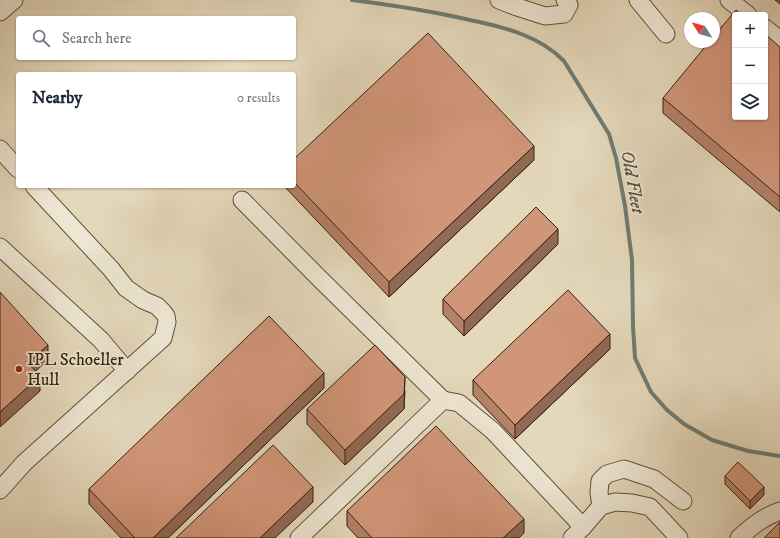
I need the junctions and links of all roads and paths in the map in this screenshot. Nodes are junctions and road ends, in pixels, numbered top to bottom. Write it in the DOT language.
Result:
graph roads {
  1 [pos="14,0"];
  2 [pos="499,0"];
  3 [pos="565,0"];
  4 [pos="638,0"];
  5 [pos="729,0"];
  6 [pos="0,12"];
  7 [pos="744,12"];
  8 [pos="768,30"];
  9 [pos="666,34"];
  10 [pos="780,40"];
  11 [pos="0,149"];
  12 [pos="16,167"];
  13 [pos="36,188"];
  14 [pos="242,200"];
  15 [pos="0,247"];
  16 [pos="127,371"];
  17 [pos="443,400"];
  18 [pos="0,490"];
  19 [pos="683,501"];
  20 [pos="601,506"];
  21 [pos="780,511"];
  22 [pos="578,532"];
  23 [pos="299,538"];
  24 [pos="679,538"];
  25 [pos="739,538"];
  1 -- 6 [label="street"];
  2 -- 3 [label="street"];
  4 -- 9 [label="street"];
  5 -- 7 [label="street"];
  8 -- 10 [label="street"];
  11 -- 12 [label="street"];
  13 -- 16 [label="street"];
  14 -- 17 [label="street"];
  15 -- 16 [label="street"];
  16 -- 18 [label="street"];
  17 -- 22 [label="street"];
  17 -- 23 [label="street"];
  19 -- 20 [label="street"];
  20 -- 22 [label="street"];
  20 -- 24 [label="street"];
  21 -- 25 [label="street"];
}
